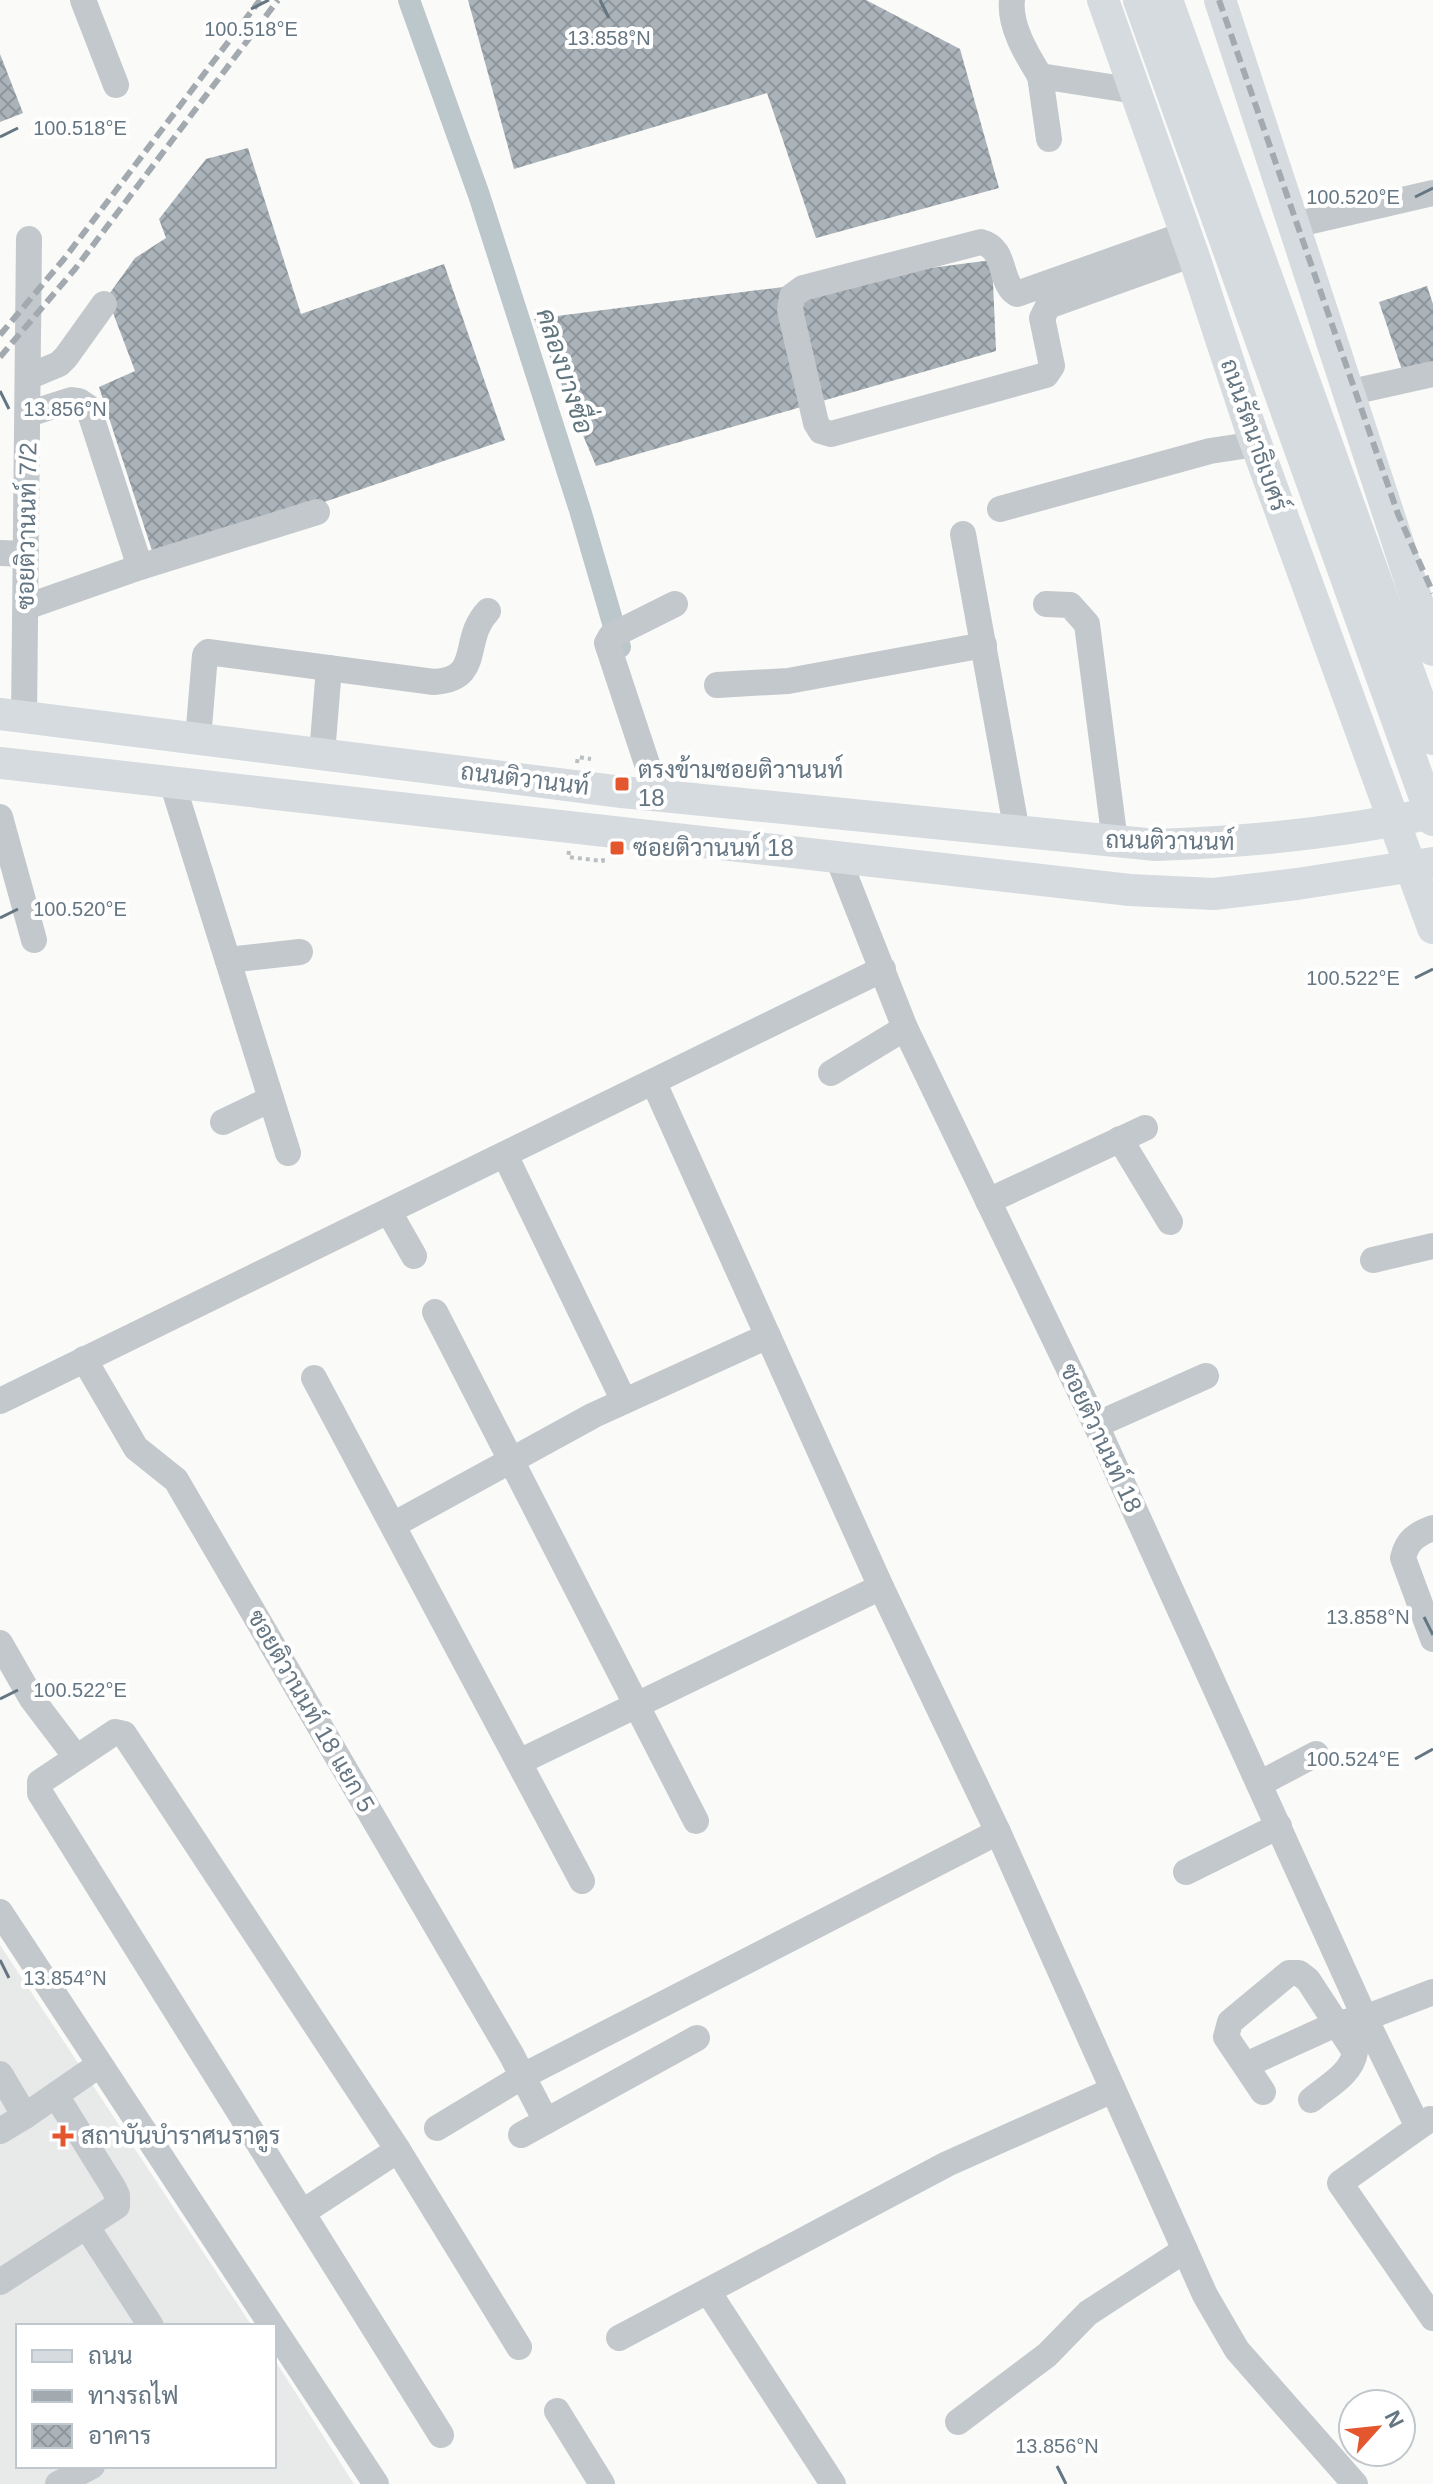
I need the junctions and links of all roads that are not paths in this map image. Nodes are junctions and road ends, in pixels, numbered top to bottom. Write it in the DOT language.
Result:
graph roads {
  1 [pos="83,0"];
  2 [pos="1103,0"];
  3 [pos="1139,0"];
  4 [pos="1167,0"];
  5 [pos="1220,0"];
  6 [pos="1005,3"];
  7 [pos="1040,76"];
  8 [pos="116,85"];
  9 [pos="1136,91"];
  10 [pos="1049,139"];
  11 [pos="1433,193"];
  12 [pos="1294,225"];
  13 [pos="29,239"];
  14 [pos="1190,244"];
  15 [pos="104,304"];
  16 [pos="1433,374"];
  17 [pos="28,377"];
  18 [pos="1348,396"];
  19 [pos="28,414"];
  20 [pos="1254,437"];
  21 [pos="1000,509"];
  22 [pos="317,512"];
  23 [pos="1392,527"];
  24 [pos="963,534"];
  25 [pos="0,553"];
  26 [pos="26,554"];
  27 [pos="140,567"];
  28 [pos="1408,575"];
  29 [pos="675,604"];
  30 [pos="1046,604"];
  31 [pos="26,607"];
  32 [pos="488,611"];
  33 [pos="1433,625"];
  34 [pos="984,645"];
  35 [pos="1433,650"];
  36 [pos="329,668"];
  37 [pos="717,685"];
  38 [pos="12,715"];
  39 [pos="198,739"];
  40 [pos="1433,739"];
  41 [pos="322,754"];
  42 [pos="0,763"];
  43 [pos="1433,778"];
  44 [pos="172,782"];
  45 [pos="657,794"];
  46 [pos="1433,813"];
  47 [pos="0,817"];
  48 [pos="1433,820"];
  49 [pos="1392,822"];
  50 [pos="1433,831"];
  51 [pos="1017,832"];
  52 [pos="1115,842"];
  53 [pos="838,858"];
  54 [pos="1424,865"];
  55 [pos="1433,928"];
  56 [pos="34,940"];
  57 [pos="300,952"];
  58 [pos="228,960"];
  59 [pos="883,969"];
  60 [pos="905,1028"];
  61 [pos="831,1073"];
  62 [pos="654,1083"];
  63 [pos="271,1099"];
  64 [pos="223,1122"];
  65 [pos="1145,1128"];
  66 [pos="1120,1139"];
  67 [pos="288,1153"];
  68 [pos="505,1155"];
  69 [pos="988,1201"];
  70 [pos="389,1212"];
  71 [pos="1170,1222"];
  72 [pos="1433,1246"];
  73 [pos="414,1256"];
  74 [pos="1373,1260"];
  75 [pos="435,1312"];
  76 [pos="768,1336"];
  77 [pos="84,1359"];
  78 [pos="1206,1376"];
  79 [pos="314,1378"];
  80 [pos="0,1401"];
  81 [pos="624,1401"];
  82 [pos="1096,1425"];
  83 [pos="511,1460"];
  84 [pos="393,1525"];
  85 [pos="1433,1528"];
  86 [pos="881,1587"];
  87 [pos="1433,1639"];
  88 [pos="0,1643"];
  89 [pos="8,1678"];
  90 [pos="637,1705"];
  91 [pos="1316,1754"];
  92 [pos="76,1757"];
  93 [pos="519,1762"];
  94 [pos="1259,1784"];
  95 [pos="696,1821"];
  96 [pos="1279,1826"];
  97 [pos="998,1832"];
  98 [pos="1186,1872"];
  99 [pos="582,1881"];
  100 [pos="0,1912"];
  101 [pos="1433,1992"];
  102 [pos="1365,2018"];
  103 [pos="1336,2024"];
  104 [pos="697,2038"];
  105 [pos="99,2065"];
  106 [pos="1246,2065"];
  107 [pos="0,2074"];
  108 [pos="523,2076"];
  109 [pos="1113,2090"];
  110 [pos="1263,2092"];
  111 [pos="57,2097"];
  112 [pos="1311,2100"];
  113 [pos="25,2116"];
  114 [pos="546,2121"];
  115 [pos="1426,2122"];
  116 [pos="437,2128"];
  117 [pos="0,2131"];
  118 [pos="521,2135"];
  119 [pos="398,2150"];
  120 [pos="303,2212"];
  121 [pos="87,2227"];
  122 [pos="1185,2250"];
  123 [pos="0,2282"];
  124 [pos="709,2293"];
  125 [pos="1433,2318"];
  126 [pos="150,2324"];
  127 [pos="270,2324"];
  128 [pos="276,2338"];
  129 [pos="619,2338"];
  130 [pos="519,2347"];
  131 [pos="283,2362"];
  132 [pos="557,2411"];
  133 [pos="958,2422"];
  134 [pos="441,2435"];
  135 [pos="88,2468"];
  136 [pos="1352,2483"];
  137 [pos="58,2484"];
  138 [pos="376,2484"];
  139 [pos="602,2484"];
  140 [pos="833,2484"];
  1 -- 8 [label="street"];
  2 -- 9 [label="main road, ถนนรัตนาธิเบศร์"];
  3 -- 48 [label="main road, ถนนรัตนาธิเบศร์"];
  4 -- 40 [label="main road"];
  5 -- 12 [label="main road"];
  6 -- 7 [label="street"];
  7 -- 9 [label="street"];
  7 -- 10 [label="street"];
  9 -- 14 [label="main road, ถนนรัตนาธิเบศร์"];
  11 -- 12 [label="street"];
  12 -- 18 [label="main road"];
  13 -- 17 [label="street, ซอยติวานนท์ 7/2"];
  14 -- 14 [label="street"];
  14 -- 20 [label="main road, ถนนรัตนาธิเบศร์"];
  15 -- 17 [label="street"];
  16 -- 18 [label="street"];
  17 -- 19 [label="street, ซอยติวานนท์ 7/2"];
  18 -- 20 [label="main road"];
  18 -- 23 [label="main road"];
  19 -- 26 [label="street, ซอยติวานนท์ 7/2"];
  19 -- 27 [label="street"];
  20 -- 21 [label="street"];
  20 -- 49 [label="main road, ถนนรัตนาธิเบศร์"];
  22 -- 27 [label="street"];
  23 -- 28 [label="main road"];
  23 -- 43 [label="main road"];
  24 -- 34 [label="street"];
  25 -- 26 [label="street"];
  26 -- 31 [label="street, ซอยติวานนท์ 7/2"];
  27 -- 31 [label="street"];
  28 -- 33 [label="main road"];
  28 -- 35 [label="main road"];
  29 -- 45 [label="street"];
  30 -- 52 [label="street"];
  31 -- 38 [label="street, ซอยติวานนท์ 7/2"];
  32 -- 36 [label="street"];
  34 -- 37 [label="street"];
  34 -- 51 [label="street"];
  36 -- 39 [label="street"];
  36 -- 41 [label="street"];
  38 -- 39 [label="main road, ถนนติวานนท์"];
  39 -- 41 [label="main road, ถนนติวานนท์"];
  41 -- 45 [label="main road, ถนนติวานนท์"];
  42 -- 44 [label="main road, ถนนติวานนท์"];
  44 -- 53 [label="main road, ถนนติวานนท์"];
  44 -- 58 [label="street"];
  45 -- 51 [label="main road, ถนนติวานนท์"];
  46 -- 49 [label="main road, ถนนติวานนท์"];
  47 -- 56 [label="street"];
  49 -- 52 [label="main road, ถนนติวานนท์"];
  49 -- 54 [label="main road, ถนนรัตนาธิเบศร์"];
  50 -- 54 [label="main road"];
  51 -- 52 [label="main road, ถนนติวานนท์"];
  53 -- 54 [label="main road, ถนนติวานนท์"];
  53 -- 59 [label="street, ซอยติวานนท์ 18"];
  54 -- 55 [label="main road, ถนนรัตนาธิเบศร์"];
  57 -- 58 [label="street"];
  58 -- 63 [label="street"];
  59 -- 60 [label="street, ซอยติวานนท์ 18"];
  59 -- 62 [label="street"];
  60 -- 61 [label="street"];
  60 -- 69 [label="street, ซอยติวานนท์ 18"];
  62 -- 68 [label="street"];
  62 -- 76 [label="street"];
  63 -- 64 [label="street"];
  63 -- 67 [label="street"];
  65 -- 66 [label="street"];
  66 -- 69 [label="street"];
  66 -- 71 [label="street"];
  68 -- 70 [label="street"];
  68 -- 81 [label="street"];
  69 -- 82 [label="street, ซอยติวานนท์ 18"];
  70 -- 73 [label="street"];
  70 -- 77 [label="street"];
  72 -- 74 [label="street"];
  75 -- 83 [label="street"];
  76 -- 81 [label="street"];
  76 -- 86 [label="street"];
  77 -- 80 [label="street"];
  77 -- 108 [label="street, ซอยติวานนท์ 18 แยก 5"];
  78 -- 82 [label="street"];
  79 -- 84 [label="street"];
  81 -- 83 [label="street"];
  82 -- 94 [label="street, ซอยติวานนท์ 18"];
  83 -- 84 [label="street"];
  83 -- 90 [label="street"];
  84 -- 93 [label="street"];
  85 -- 87 [label="street"];
  86 -- 90 [label="street"];
  86 -- 97 [label="street"];
  88 -- 89 [label="street"];
  89 -- 92 [label="street"];
  90 -- 93 [label="street"];
  90 -- 95 [label="street"];
  91 -- 94 [label="street"];
  92 -- 119 [label="street"];
  92 -- 120 [label="street"];
  93 -- 99 [label="street"];
  94 -- 96 [label="street, ซอยติวานนท์ 18"];
  96 -- 98 [label="street"];
  96 -- 102 [label="street, ซอยติวานนท์ 18"];
  97 -- 108 [label="street"];
  97 -- 109 [label="street"];
  100 -- 105 [label="street"];
  101 -- 102 [label="street"];
  102 -- 103 [label="street"];
  102 -- 115 [label="street, ซอยติวานนท์ 18"];
  103 -- 106 [label="street"];
  103 -- 106 [label="street"];
  103 -- 112 [label="street"];
  104 -- 114 [label="street"];
  105 -- 111 [label="street"];
  105 -- 127 [label="street"];
  106 -- 110 [label="street"];
  107 -- 113 [label="street"];
  108 -- 114 [label="street, ซอยติวานนท์ 18 แยก 5"];
  108 -- 116 [label="street"];
  109 -- 122 [label="street"];
  109 -- 124 [label="street"];
  111 -- 113 [label="street"];
  111 -- 121 [label="street"];
  113 -- 117 [label="street"];
  114 -- 118 [label="street"];
  115 -- 125 [label="street"];
  119 -- 120 [label="street"];
  119 -- 130 [label="street"];
  120 -- 134 [label="street"];
  121 -- 123 [label="street"];
  121 -- 126 [label="street"];
  122 -- 133 [label="street"];
  122 -- 136 [label="street"];
  124 -- 129 [label="street"];
  124 -- 140 [label="street"];
  128 -- 131 [label="street"];
  131 -- 138 [label="street"];
  132 -- 139 [label="street"];
  135 -- 137 [label="street"];
}
